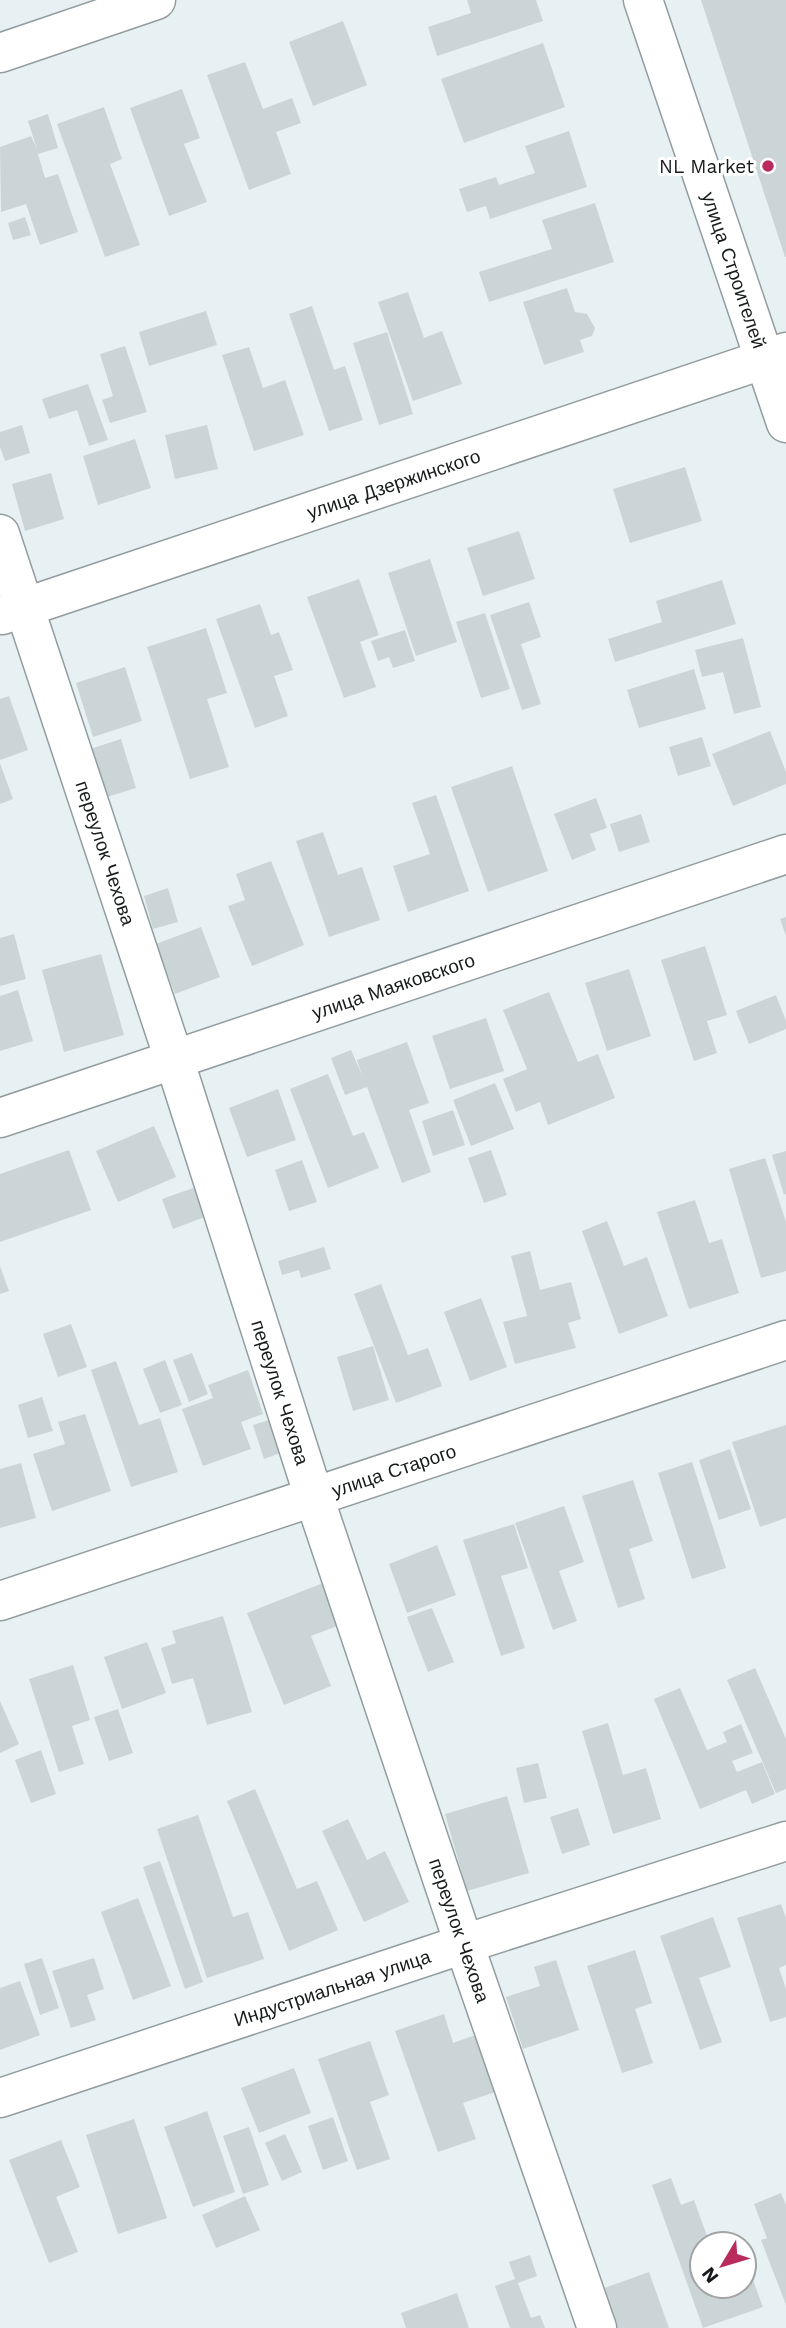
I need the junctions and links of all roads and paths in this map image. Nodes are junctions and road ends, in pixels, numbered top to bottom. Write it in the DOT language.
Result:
graph roads {
  1 [pos="156,0"];
  2 [pos="643,0"];
  3 [pos="0,53"];
  4 [pos="775,356"];
  5 [pos="786,423"];
  6 [pos="0,534"];
  7 [pos="12,612"];
  8 [pos="786,854"];
  9 [pos="174,1059"];
  10 [pos="0,1118"];
  11 [pos="786,1340"];
  12 [pos="314,1497"];
  13 [pos="0,1601"];
  14 [pos="786,1841"];
  15 [pos="464,1944"];
  16 [pos="0,2098"];
  17 [pos="597,2328"];
  1 -- 3 [label="street"];
  2 -- 4 [label="street, улица Строителей"];
  4 -- 5 [label="street, улица Строителей"];
  4 -- 7 [label="street, улица Дзержинского"];
  6 -- 7 [label="street, переулок Чехова"];
  7 -- 9 [label="street, переулок Чехова"];
  8 -- 9 [label="street, улица Маяковского"];
  9 -- 10 [label="street, улица Маяковского"];
  9 -- 12 [label="street, переулок Чехова"];
  11 -- 12 [label="street, улица Старого"];
  12 -- 13 [label="street, улица Старого"];
  12 -- 15 [label="street, переулок Чехова"];
  14 -- 15 [label="street, Индустриальная улица"];
  15 -- 16 [label="street, Индустриальная улица"];
  15 -- 17 [label="street, переулок Чехова"];
}
